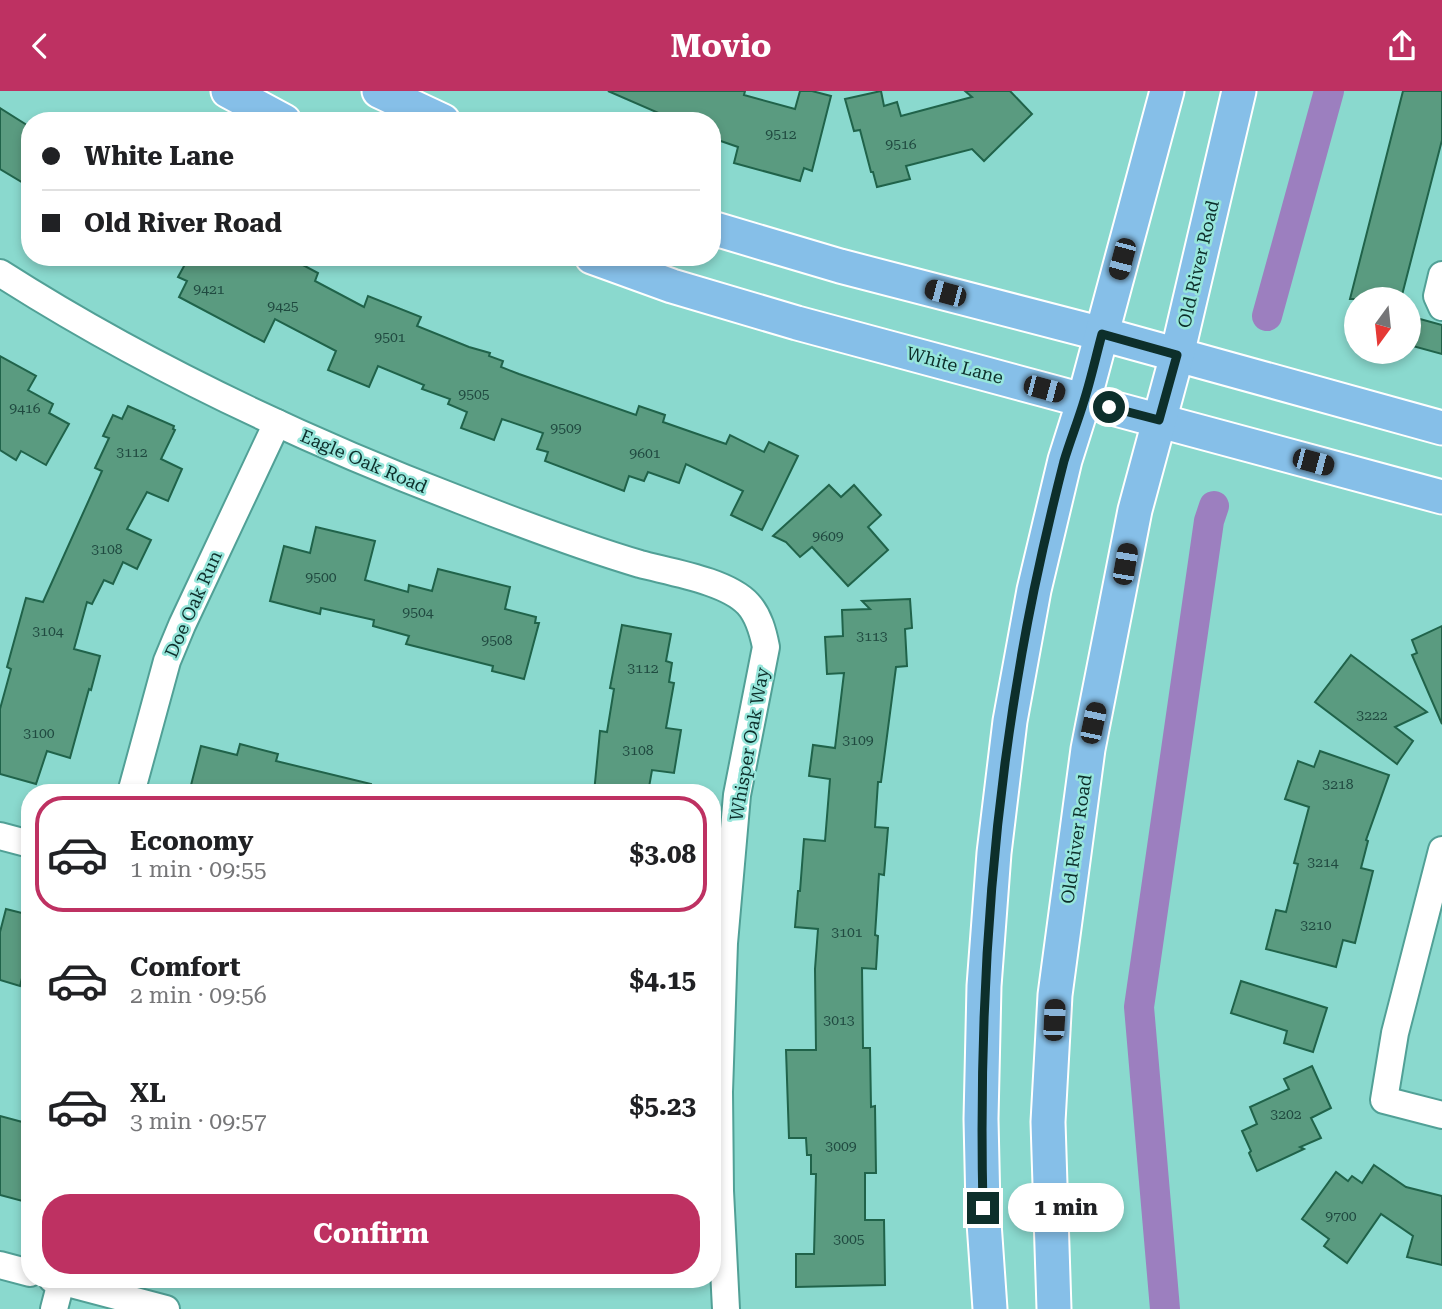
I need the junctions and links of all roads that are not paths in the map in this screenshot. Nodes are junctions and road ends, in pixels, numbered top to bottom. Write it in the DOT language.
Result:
graph roads {
  1 [pos="228,91"];
  2 [pos="379,91"];
  3 [pos="1167,91"];
  4 [pos="1239,91"];
  5 [pos="267,112"];
  6 [pos="424,112"];
  7 [pos="721,231"];
  8 [pos="617,266"];
  9 [pos="0,273"];
  10 [pos="1442,275"];
  11 [pos="1442,307"];
  12 [pos="1102,334"];
  13 [pos="1177,355"];
  14 [pos="1084,400"];
  15 [pos="1159,420"];
  16 [pos="277,423"];
  17 [pos="1442,428"];
  18 [pos="1442,497"];
  19 [pos="748,603"];
  20 [pos="133,784"];
  21 [pos="0,836"];
  22 [pos="21,842"];
  23 [pos="1442,850"];
  24 [pos="721,1040"];
  25 [pos="1442,1115"];
  26 [pos="721,1211"];
  27 [pos="0,1265"];
  28 [pos="21,1271"];
  29 [pos="55,1288"];
  30 [pos="86,1288"];
  31 [pos="54,1309"];
  32 [pos="166,1309"];
  33 [pos="726,1309"];
  34 [pos="990,1309"];
  35 [pos="1054,1309"];
  1 -- 5 [label="main road"];
  2 -- 6 [label="main road"];
  3 -- 12 [label="main road"];
  4 -- 13 [label="main road, Old River Road"];
  7 -- 12 [label="main road"];
  8 -- 14 [label="main road, White Lane"];
  9 -- 16 [label="street, Eagle Oak Road"];
  10 -- 11 [label="street"];
  12 -- 13 [label="main road"];
  12 -- 14 [label="main road"];
  13 -- 15 [label="main road, Old River Road"];
  13 -- 17 [label="main road"];
  14 -- 15 [label="main road, White Lane"];
  14 -- 34 [label="main road"];
  15 -- 18 [label="main road, White Lane"];
  15 -- 35 [label="main road, Old River Road"];
  16 -- 19 [label="street, Eagle Oak Road"];
  16 -- 20 [label="street, Doe Oak Run"];
  19 -- 24 [label="street, Whisper Oak Way"];
  21 -- 22 [label="street"];
  23 -- 25 [label="street"];
  26 -- 33 [label="street, Whisper Oak Way"];
  27 -- 28 [label="street"];
  29 -- 31 [label="street"];
  30 -- 32 [label="street"];
}
